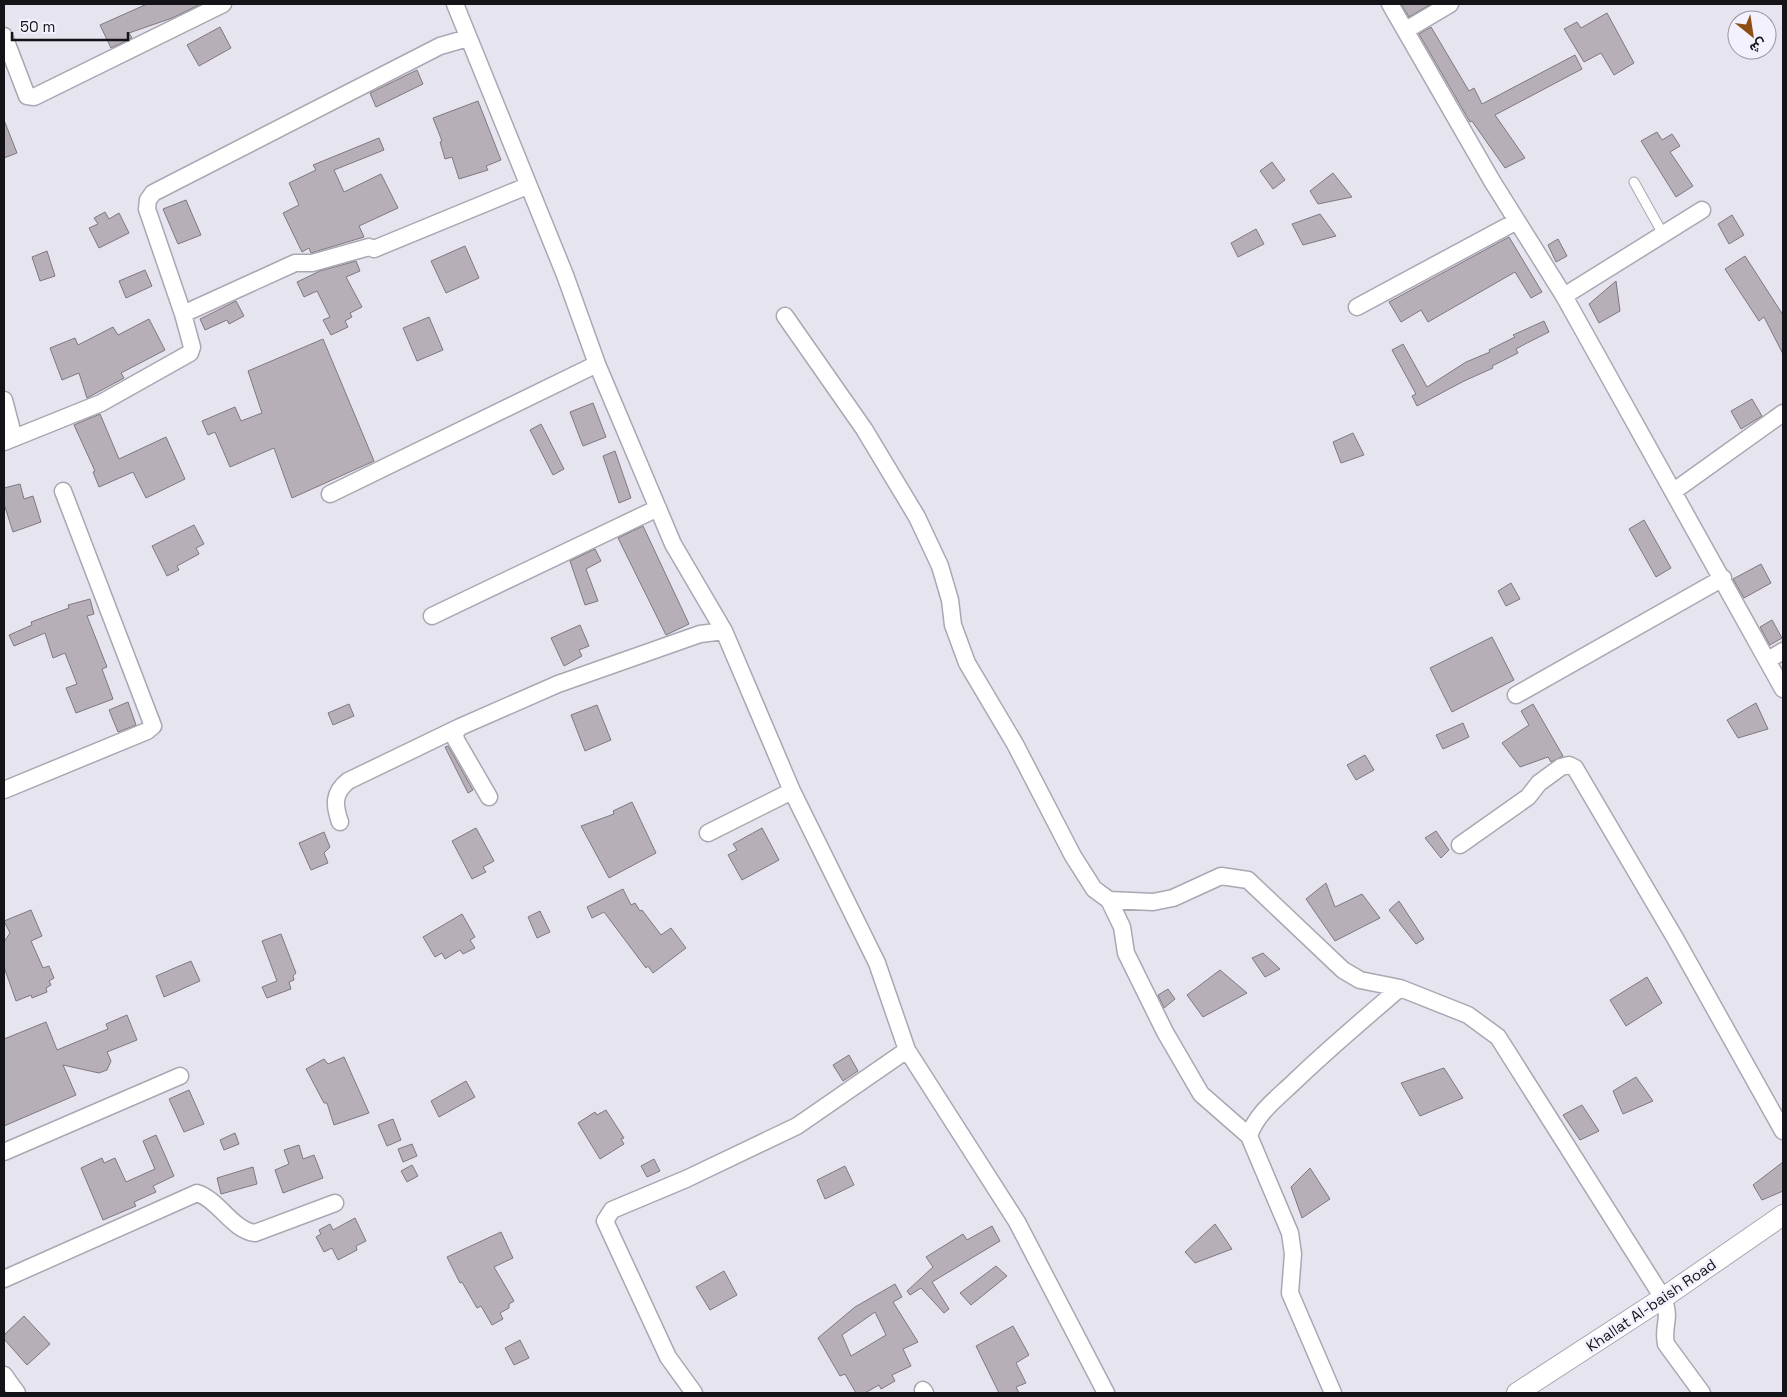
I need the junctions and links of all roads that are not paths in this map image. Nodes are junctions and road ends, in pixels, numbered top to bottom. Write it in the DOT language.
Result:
graph roads {
  1 [pos="223,4"];
  2 [pos="455,4"];
  3 [pos="1390,4"];
  4 [pos="1450,4"];
  5 [pos="1406,30"];
  6 [pos="4,36"];
  7 [pos="468,38"];
  8 [pos="1634,182"];
  9 [pos="527,186"];
  10 [pos="1702,210"];
  11 [pos="1517,221"];
  12 [pos="1664,234"];
  13 [pos="1564,296"];
  14 [pos="1357,307"];
  15 [pos="183,314"];
  16 [pos="786,316"];
  17 [pos="597,364"];
  18 [pos="4,400"];
  19 [pos="1783,414"];
  20 [pos="9,440"];
  21 [pos="64,491"];
  22 [pos="1674,491"];
  23 [pos="330,494"];
  24 [pos="658,508"];
  25 [pos="1723,578"];
  26 [pos="432,616"];
  27 [pos="724,631"];
  28 [pos="1783,651"];
  29 [pos="1768,660"];
  30 [pos="1783,689"];
  31 [pos="1516,694"];
  32 [pos="460,727"];
  33 [pos="4,790"];
  34 [pos="792,791"];
  35 [pos="490,797"];
  36 [pos="340,822"];
  37 [pos="708,833"];
  38 [pos="1460,845"];
  39 [pos="1109,900"];
  40 [pos="1400,988"];
  41 [pos="907,1050"];
  42 [pos="180,1076"];
  43 [pos="1783,1131"];
  44 [pos="1249,1136"];
  45 [pos="4,1152"];
  46 [pos="335,1203"];
  47 [pos="1783,1215"];
  48 [pos="4,1279"];
  49 [pos="1663,1298"];
  50 [pos="694,1393"];
  51 [pos="1106,1393"];
  52 [pos="1333,1393"];
  53 [pos="1517,1393"];
  54 [pos="1702,1393"];
  1 -- 6 [label="street"];
  2 -- 7 [label="street"];
  3 -- 5 [label="street"];
  4 -- 5 [label="street"];
  5 -- 11 [label="street"];
  7 -- 9 [label="street"];
  7 -- 15 [label="street"];
  8 -- 12 [label="lane"];
  9 -- 15 [label="street"];
  9 -- 17 [label="street"];
  10 -- 12 [label="street"];
  11 -- 13 [label="street"];
  11 -- 14 [label="street"];
  12 -- 13 [label="street"];
  13 -- 22 [label="street"];
  15 -- 20 [label="street"];
  16 -- 39 [label="street"];
  17 -- 23 [label="street"];
  17 -- 24 [label="street"];
  18 -- 20 [label="street"];
  19 -- 22 [label="street"];
  21 -- 33 [label="street"];
  22 -- 25 [label="street"];
  24 -- 26 [label="street"];
  24 -- 27 [label="street"];
  25 -- 29 [label="street"];
  25 -- 31 [label="street"];
  27 -- 32 [label="street"];
  27 -- 34 [label="street"];
  28 -- 29 [label="street"];
  29 -- 30 [label="street"];
  32 -- 35 [label="street"];
  32 -- 36 [label="street"];
  34 -- 37 [label="street"];
  34 -- 41 [label="street"];
  38 -- 43 [label="street"];
  39 -- 40 [label="street"];
  39 -- 44 [label="street"];
  40 -- 44 [label="street"];
  40 -- 49 [label="street"];
  41 -- 50 [label="street"];
  41 -- 51 [label="street"];
  42 -- 45 [label="street"];
  44 -- 52 [label="street"];
  46 -- 48 [label="street"];
  47 -- 49 [label="street, Khallat Al-baish Road"];
  49 -- 53 [label="street, Khallat Al-baish Road"];
  49 -- 54 [label="street"];
}
